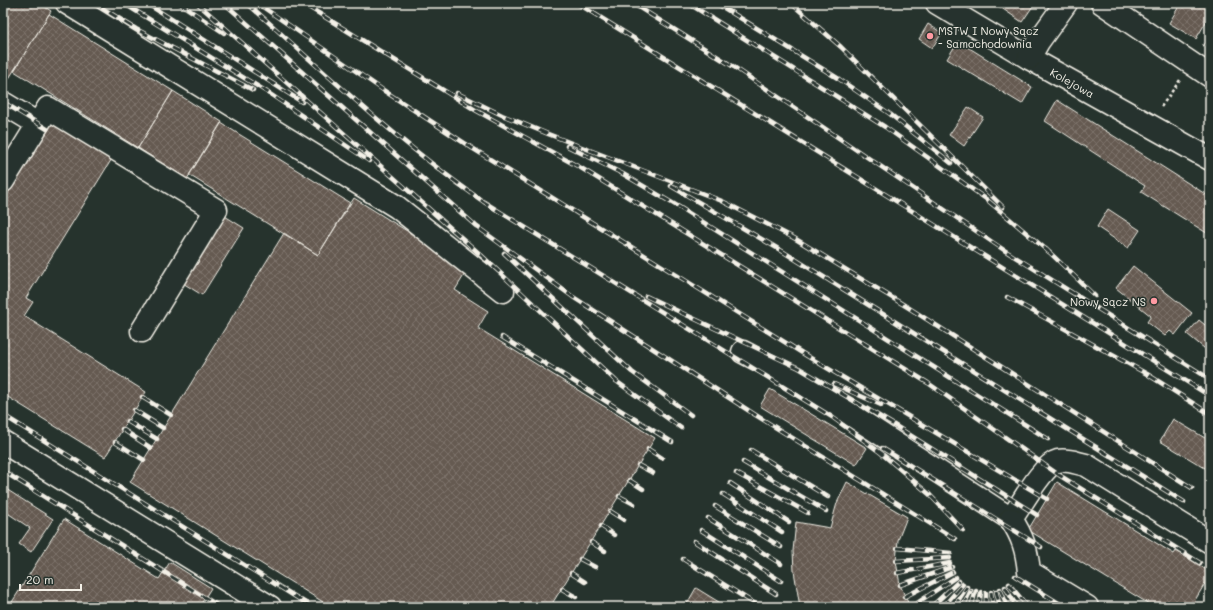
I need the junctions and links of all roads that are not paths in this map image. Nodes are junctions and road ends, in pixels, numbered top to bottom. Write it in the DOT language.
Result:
graph roads {
  1 [pos="68,3"];
  2 [pos="937,3"];
  3 [pos="1066,3"];
  4 [pos="1102,3"];
  5 [pos="1029,58"];
  6 [pos="1210,76"];
  7 [pos="3,102"];
  8 [pos="38,124"];
  9 [pos="1210,158"];
  10 [pos="3,181"];
  11 [pos="503,291"];
  12 [pos="142,331"];
  13 [pos="743,352"];
  14 [pos="3,442"];
  15 [pos="1011,519"];
  16 [pos="1210,542"];
  17 [pos="270,607"];
  18 [pos="1087,607"];
  1 -- 11 [label="street"];
  2 -- 5 [label="street, Kolejowa"];
  3 -- 5 [label="street"];
  4 -- 6 [label="street"];
  5 -- 9 [label="street, Kolejowa"];
  7 -- 8 [label="street"];
  8 -- 10 [label="street"];
  8 -- 12 [label="street"];
  13 -- 15 [label="street"];
  14 -- 17 [label="street"];
  15 -- 16 [label="street"];
  15 -- 18 [label="street"];
}
